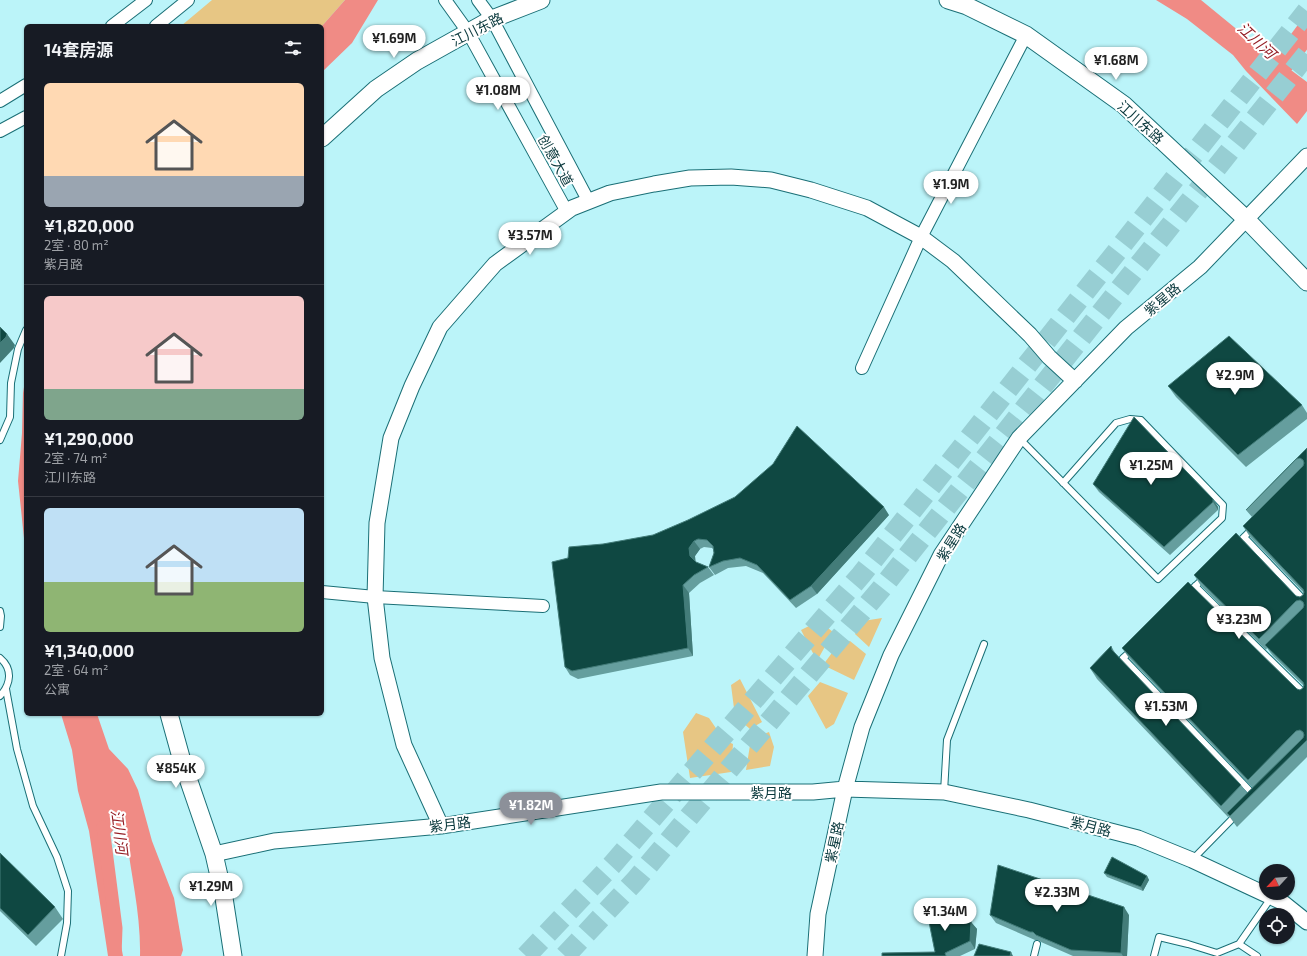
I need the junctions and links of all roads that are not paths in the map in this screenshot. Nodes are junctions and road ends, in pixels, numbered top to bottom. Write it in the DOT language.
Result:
graph roads {
  1 [pos="146,0"];
  2 [pos="188,0"];
  3 [pos="444,0"];
  4 [pos="478,0"];
  5 [pos="541,0"];
  6 [pos="948,0"];
  7 [pos="492,19"];
  8 [pos="115,24"];
  9 [pos="158,24"];
  10 [pos="468,32"];
  11 [pos="1026,35"];
  12 [pos="24,87"];
  13 [pos="0,101"];
  14 [pos="24,118"];
  15 [pos="0,131"];
  16 [pos="324,136"];
  17 [pos="1307,156"];
  18 [pos="589,202"];
  19 [pos="567,212"];
  20 [pos="1246,219"];
  21 [pos="921,237"];
  22 [pos="1307,282"];
  23 [pos="24,335"];
  24 [pos="862,368"];
  25 [pos="1075,381"];
  26 [pos="1019,438"];
  27 [pos="0,440"];
  28 [pos="1063,483"];
  29 [pos="1259,521"];
  30 [pos="1244,537"];
  31 [pos="1233,548"];
  32 [pos="1206,575"];
  33 [pos="1195,586"];
  34 [pos="324,592"];
  35 [pos="375,597"];
  36 [pos="1184,597"];
  37 [pos="1307,603"];
  38 [pos="543,606"];
  39 [pos="0,612"];
  40 [pos="0,627"];
  41 [pos="984,644"];
  42 [pos="1134,647"];
  43 [pos="1271,651"];
  44 [pos="1266,656"];
  45 [pos="0,658"];
  46 [pos="6,689"];
  47 [pos="0,696"];
  48 [pos="1307,696"];
  49 [pos="170,716"];
  50 [pos="845,790"];
  51 [pos="1260,791"];
  52 [pos="944,792"];
  53 [pos="1255,796"];
  54 [pos="1250,802"];
  55 [pos="1244,807"];
  56 [pos="441,826"];
  57 [pos="214,854"];
  58 [pos="1192,860"];
  59 [pos="1259,892"];
  60 [pos="1270,900"];
  61 [pos="1276,900"];
  62 [pos="1307,922"];
  63 [pos="1037,944"];
  64 [pos="1239,944"];
  65 [pos="61,956"];
  66 [pos="233,956"];
  67 [pos="815,956"];
  68 [pos="1034,956"];
  69 [pos="1154,956"];
  70 [pos="1257,956"];
  1 -- 8 [label="street"];
  2 -- 9 [label="street"];
  3 -- 10 [label="street, 创意大道"];
  4 -- 7 [label="street"];
  5 -- 7 [label="main road, 江川东路"];
  6 -- 11 [label="main road, 江川东路"];
  7 -- 10 [label="main road, 江川东路"];
  7 -- 18 [label="street"];
  10 -- 16 [label="main road, 江川东路"];
  10 -- 19 [label="street, 创意大道"];
  11 -- 20 [label="main road, 江川东路"];
  11 -- 21 [label="street"];
  12 -- 13 [label="street"];
  14 -- 15 [label="street"];
  17 -- 20 [label="street, 紫星路"];
  18 -- 19 [label="street"];
  18 -- 21 [label="street"];
  19 -- 35 [label="street"];
  20 -- 22 [label="main road, 江川东路"];
  20 -- 25 [label="street, 紫星路"];
  21 -- 24 [label="street"];
  21 -- 25 [label="street"];
  23 -- 27 [label="lane"];
  25 -- 26 [label="street, 紫星路"];
  26 -- 28 [label="lane"];
  26 -- 50 [label="street, 紫星路"];
  28 -- 28 [label="lane"];
  29 -- 30 [label="lane"];
  30 -- 31 [label="lane"];
  30 -- 37 [label="lane"];
  32 -- 33 [label="lane"];
  33 -- 36 [label="lane"];
  33 -- 44 [label="lane"];
  34 -- 35 [label="street"];
  35 -- 38 [label="street"];
  35 -- 56 [label="street"];
  39 -- 40 [label="lane"];
  41 -- 52 [label="lane"];
  42 -- 53 [label="lane"];
  43 -- 44 [label="lane"];
  44 -- 48 [label="lane"];
  45 -- 46 [label="lane"];
  46 -- 47 [label="lane"];
  46 -- 65 [label="lane"];
  49 -- 57 [label="main road"];
  50 -- 52 [label="street, 紫月路"];
  50 -- 56 [label="street, 紫月路"];
  50 -- 67 [label="street, 紫星路"];
  51 -- 53 [label="lane"];
  52 -- 58 [label="street, 紫月路"];
  53 -- 54 [label="lane"];
  55 -- 58 [label="lane"];
  56 -- 57 [label="street, 紫月路"];
  57 -- 66 [label="main road"];
  58 -- 59 [label="street, 紫月路"];
  60 -- 64 [label="lane"];
  61 -- 62 [label="street, 紫月路"];
  63 -- 68 [label="lane"];
  64 -- 69 [label="lane"];
  64 -- 70 [label="lane"];
}
